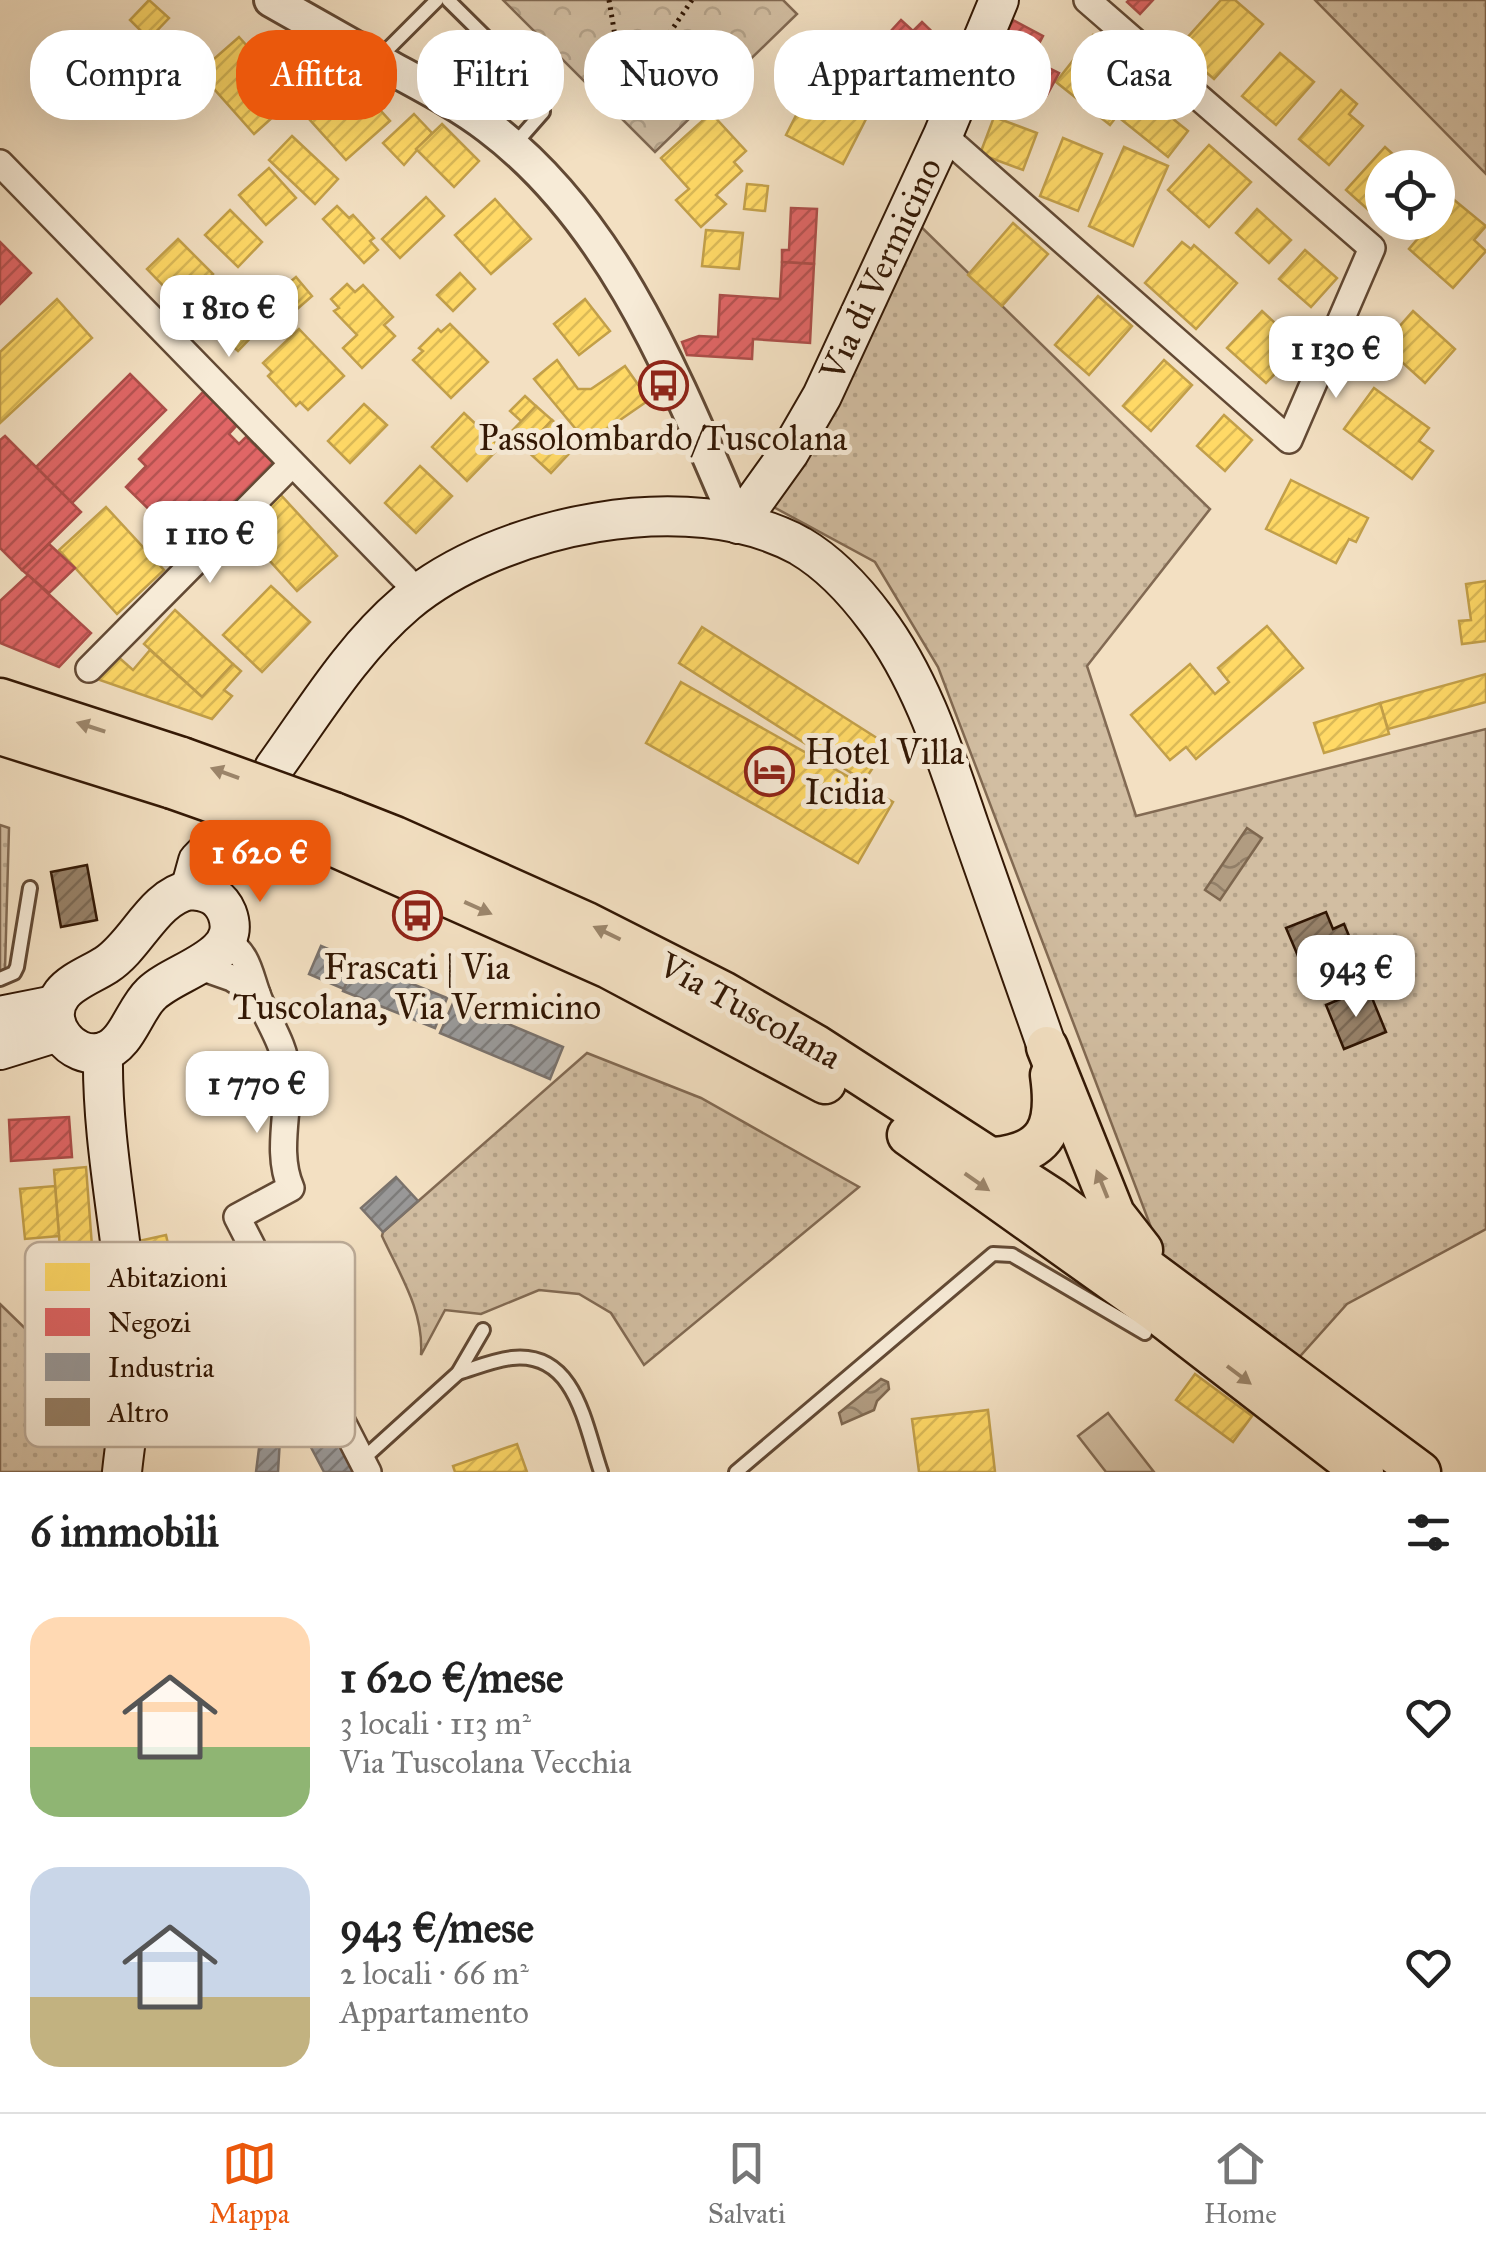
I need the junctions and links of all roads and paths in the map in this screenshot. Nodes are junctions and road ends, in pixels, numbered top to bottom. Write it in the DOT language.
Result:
graph roads {
  1 [pos="271,0"];
  2 [pos="437,0"];
  3 [pos="448,0"];
  4 [pos="609,0"];
  5 [pos="692,0"];
  6 [pos="999,0"];
  7 [pos="1087,0"];
  8 [pos="324,30"];
  9 [pos="397,41"];
  10 [pos="397,71"];
  11 [pos="944,134"];
  12 [pos="512,146"];
  13 [pos="0,164"];
  14 [pos="292,464"];
  15 [pos="738,524"];
  16 [pos="419,594"];
  17 [pos="89,669"];
  18 [pos="0,699"];
  19 [pos="0,734"];
  20 [pos="274,768"];
  21 [pos="177,773"];
  22 [pos="329,827"];
  23 [pos="30,888"];
  24 [pos="226,940"];
  25 [pos="195,965"];
  26 [pos="0,980"];
  27 [pos="257,994"];
  28 [pos="0,1016"];
  29 [pos="57,1019"];
  30 [pos="1047,1047"];
  31 [pos="0,1050"];
  32 [pos="103,1052"];
  33 [pos="994,1158"];
  34 [pos="118,1242"];
  35 [pos="249,1242"];
  36 [pos="1154,1320"];
  37 [pos="483,1330"];
  38 [pos="458,1373"];
  39 [pos="125,1447"];
  40 [pos="361,1456"];
  41 [pos="122,1472"];
  42 [pos="601,1472"];
  43 [pos="736,1472"];
  44 [pos="1363,1472"];
  45 [pos="1420,1472"];
  1 -- 8 [label="street"];
  2 -- 9 [label="lane"];
  3 -- 12 [label="lane"];
  4 -- 5 [label="path"];
  6 -- 11 [label="main road, Via di Vermicino"];
  7 -- 11 [label="street"];
  10 -- 12 [label="street"];
  11 -- 15 [label="main road, Via di Vermicino"];
  12 -- 15 [label="street"];
  13 -- 14 [label="street"];
  14 -- 16 [label="street"];
  14 -- 17 [label="street"];
  15 -- 16 [label="main road"];
  15 -- 30 [label="main road"];
  16 -- 20 [label="main road"];
  21 -- 18 [label="main road, Via Tuscolana, one-way"];
  19 -- 21 [label="main road, Via Tuscolana"];
  21 -- 22 [label="main road, Via Tuscolana, bridge"];
  33 -- 22 [label="main road, Via Tuscolana, one-way"];
  22 -- 36 [label="main road, Via Tuscolana, one-way"];
  23 -- 26 [label="lane"];
  24 -- 25 [label="main road"];
  24 -- 27 [label="street"];
  24 -- 29 [label="main road"];
  25 -- 27 [label="street"];
  25 -- 32 [label="main road"];
  27 -- 35 [label="street"];
  28 -- 29 [label="main road"];
  29 -- 31 [label="main road"];
  29 -- 32 [label="main road"];
  30 -- 33 [label="main road"];
  36 -- 30 [label="main road, one-way"];
  32 -- 34 [label="main road"];
  33 -- 36 [label="main road, Via Tuscolana"];
  36 -- 43 [label="lane"];
  36 -- 44 [label="main road, Via Tuscolana, one-way"];
  36 -- 45 [label="main road, Via Tuscolana"];
  37 -- 38 [label="lane"];
  38 -- 40 [label="lane"];
  38 -- 42 [label="lane"];
  39 -- 41 [label="main road"];
}
